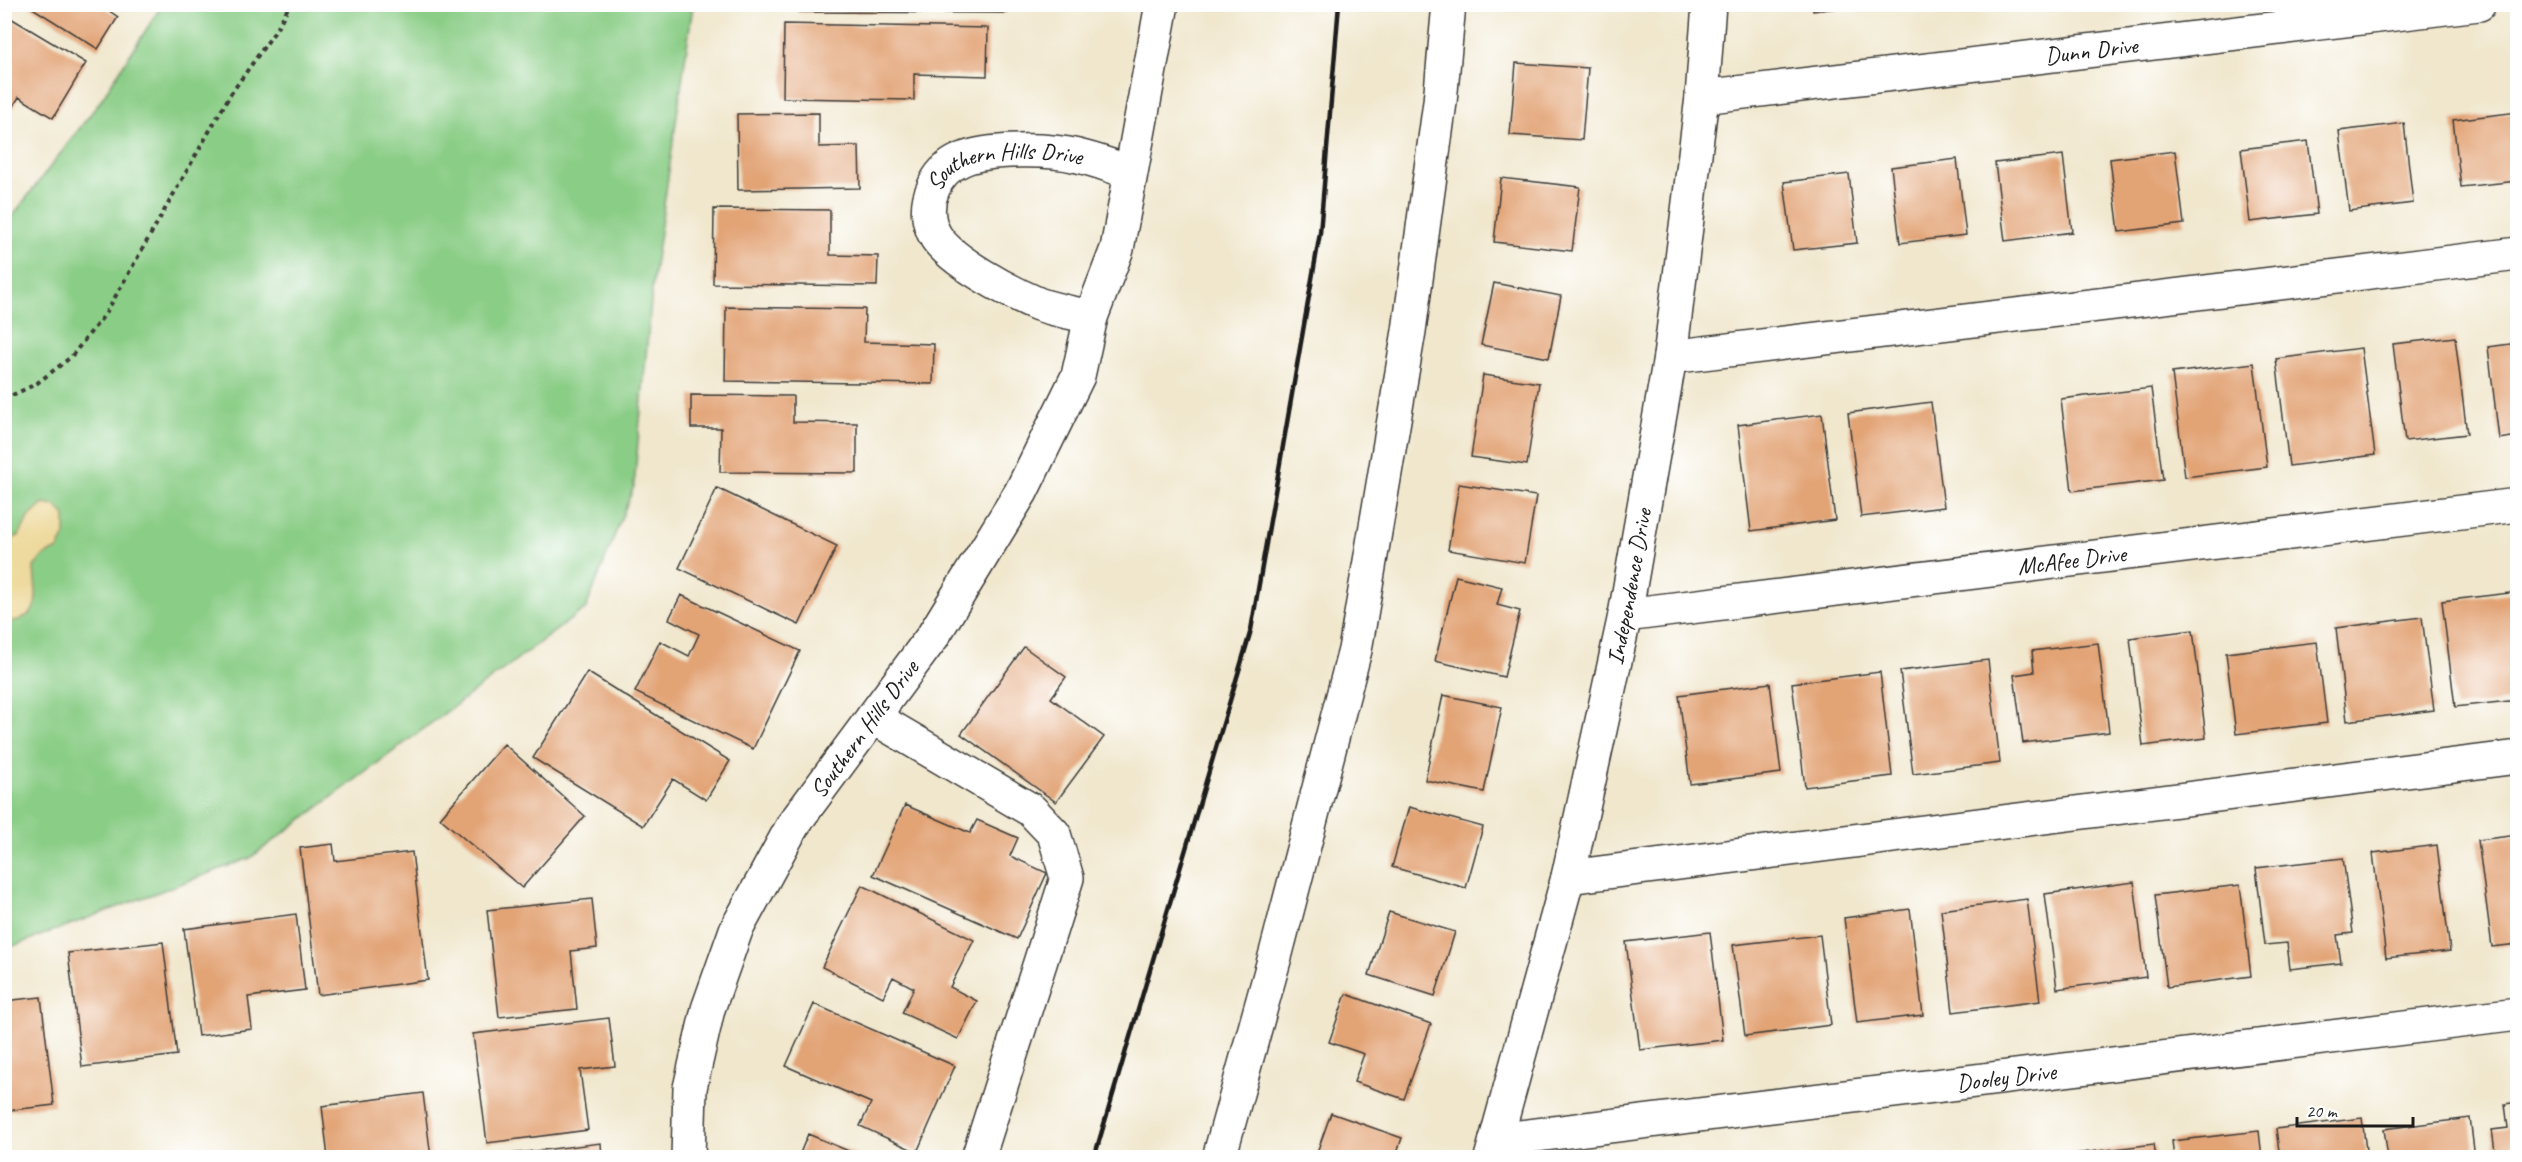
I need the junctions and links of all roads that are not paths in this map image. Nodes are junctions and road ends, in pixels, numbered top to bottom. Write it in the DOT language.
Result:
graph roads {
  1 [pos="1162,4"];
  2 [pos="1449,4"];
  3 [pos="1708,4"];
  4 [pos="2479,4"];
  5 [pos="1702,97"];
  6 [pos="1130,172"];
  7 [pos="2517,255"];
  8 [pos="1091,317"];
  9 [pos="1670,357"];
  10 [pos="2517,505"];
  11 [pos="1625,615"];
  12 [pos="873,717"];
  13 [pos="2517,757"];
  14 [pos="1568,877"];
  15 [pos="2517,1014"];
  16 [pos="1493,1149"];
  17 [pos="688,1158"];
  18 [pos="978,1158"];
  19 [pos="1219,1158"];
  1 -- 6 [label="street, Southern Hills Drive"];
  2 -- 19 [label="street"];
  3 -- 5 [label="street, Independence Drive"];
  4 -- 5 [label="street, Dunn Drive"];
  5 -- 9 [label="street, Independence Drive"];
  6 -- 8 [label="street, Southern Hills Drive"];
  6 -- 8 [label="street, Southern Hills Drive"];
  7 -- 9 [label="street"];
  8 -- 12 [label="street, Southern Hills Drive"];
  9 -- 11 [label="street, Independence Drive"];
  10 -- 11 [label="street, McAfee Drive"];
  11 -- 14 [label="street, Independence Drive"];
  12 -- 17 [label="street, Southern Hills Drive"];
  12 -- 18 [label="street"];
  13 -- 14 [label="street"];
  14 -- 16 [label="street, Independence Drive"];
  15 -- 16 [label="street, Dooley Drive"];
}
